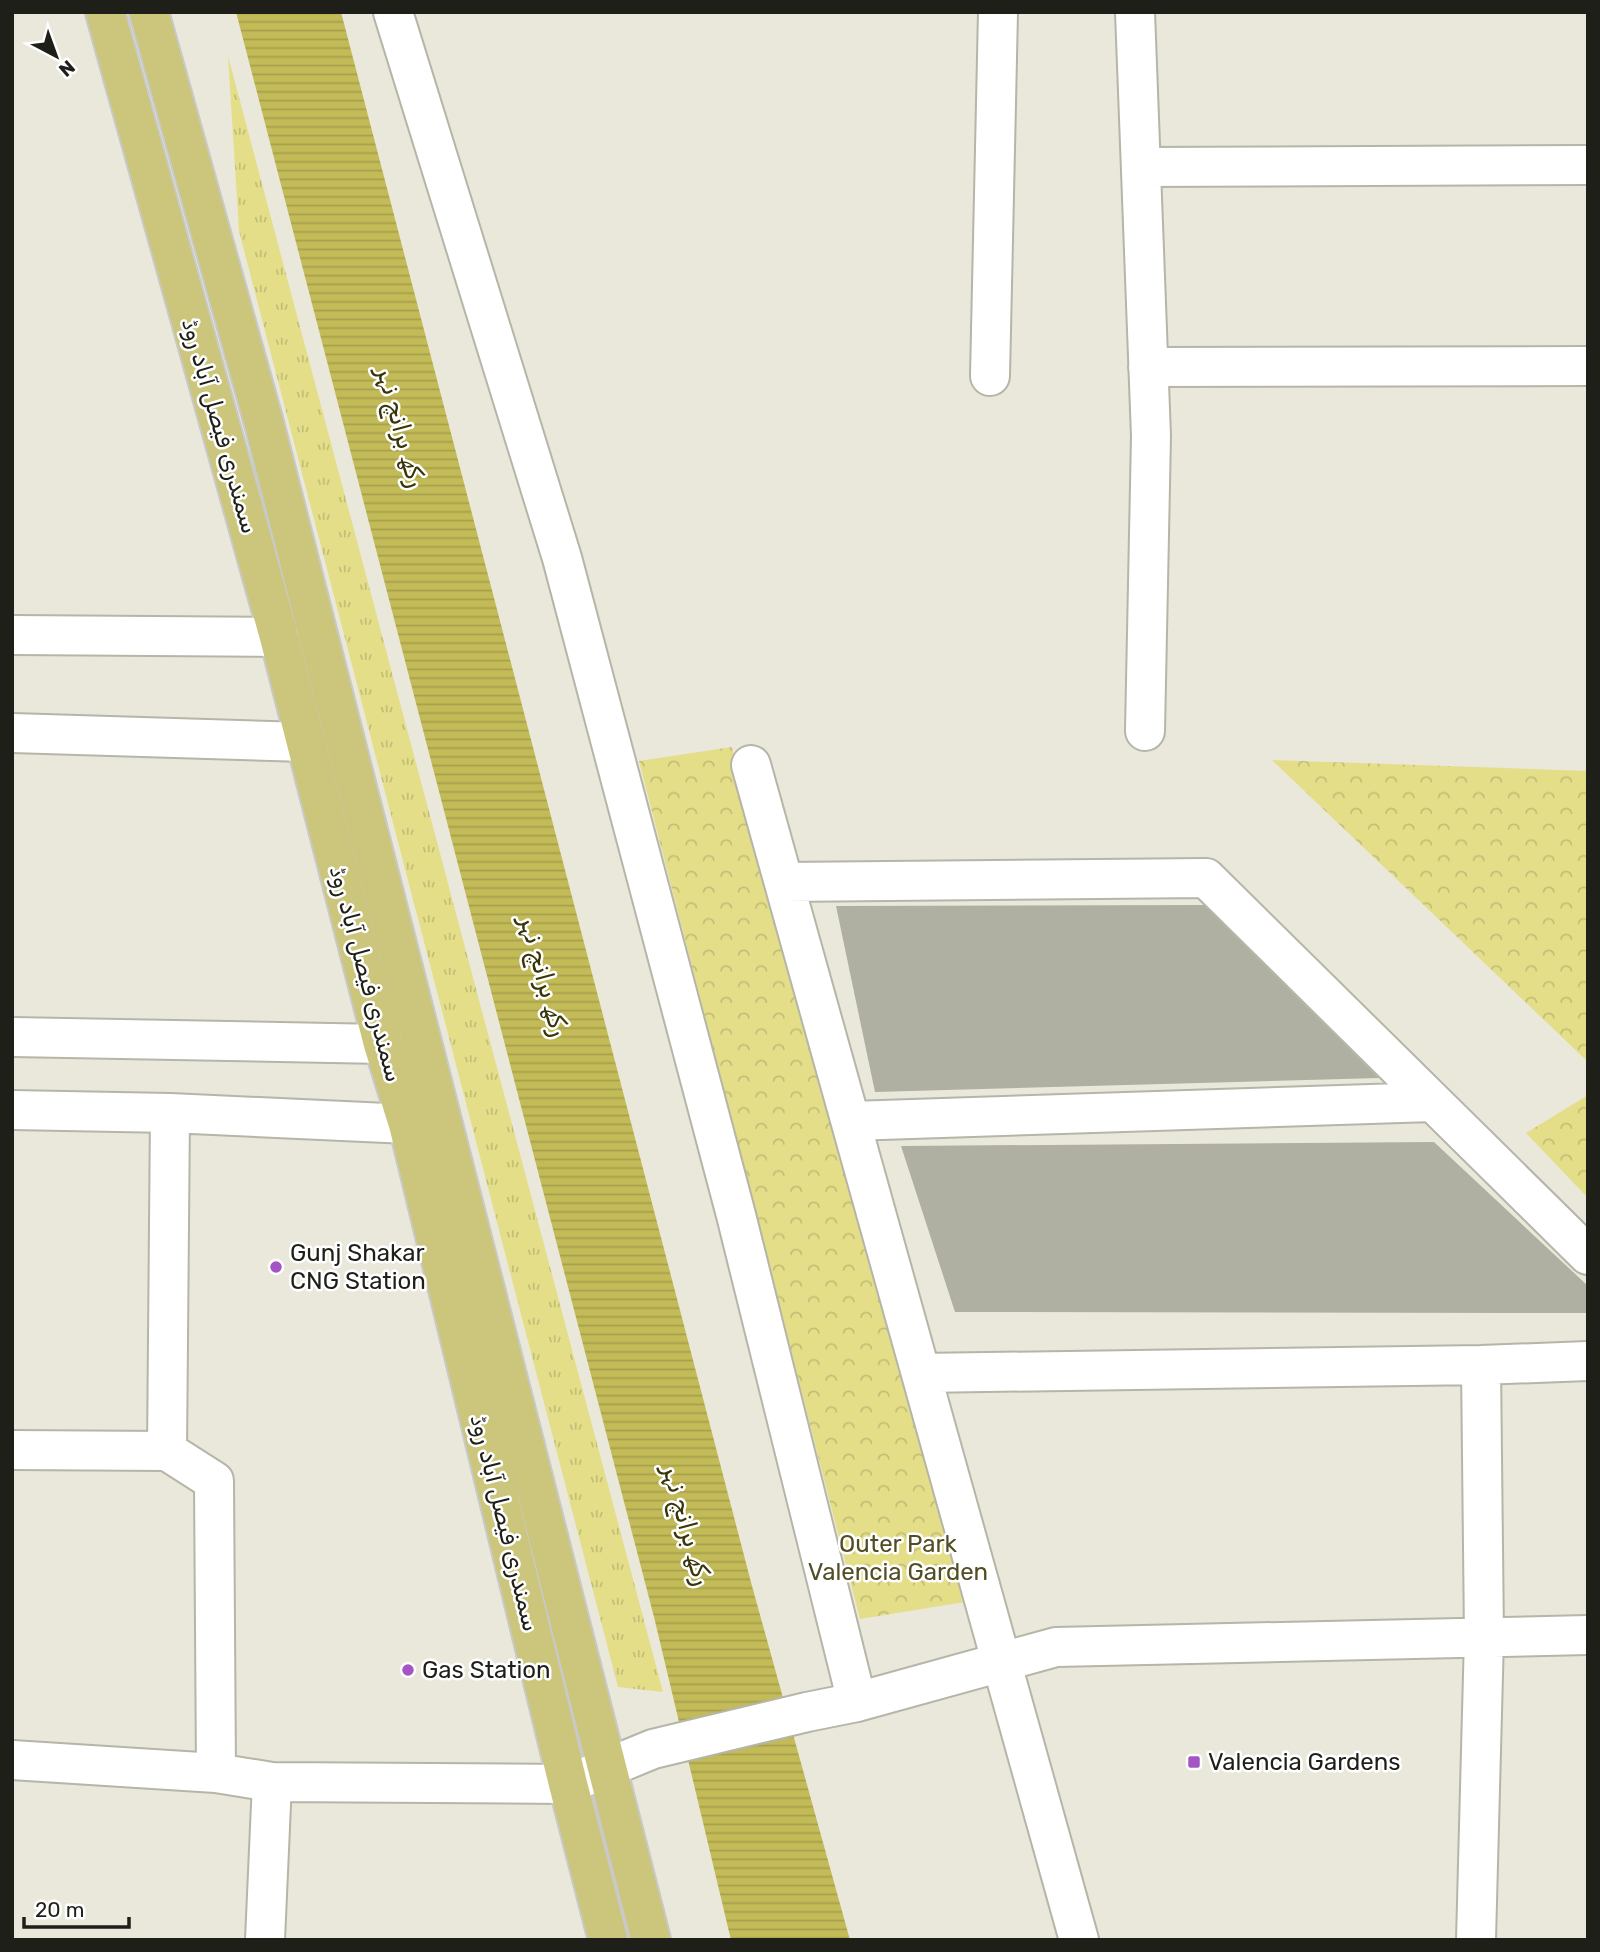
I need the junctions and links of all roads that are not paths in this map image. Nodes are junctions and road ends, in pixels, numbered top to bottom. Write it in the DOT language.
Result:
graph roads {
  1 [pos="105,12"];
  2 [pos="149,12"];
  3 [pos="393,12"];
  4 [pos="998,12"];
  5 [pos="1135,12"];
  6 [pos="1588,165"];
  7 [pos="1141,167"];
  8 [pos="1588,366"];
  9 [pos="1148,368"];
  10 [pos="990,376"];
  11 [pos="12,635"];
  12 [pos="279,637"];
  13 [pos="1145,731"];
  14 [pos="12,733"];
  15 [pos="305,742"];
  16 [pos="751,765"];
  17 [pos="784,882"];
  18 [pos="12,1037"];
  19 [pos="383,1044"];
  20 [pos="1432,1102"];
  21 [pos="12,1110"];
  22 [pos="170,1113"];
  23 [pos="851,1121"];
  24 [pos="408,1124"];
  25 [pos="1588,1255"];
  26 [pos="1588,1361"];
  27 [pos="1481,1365"];
  28 [pos="921,1373"];
  29 [pos="12,1450"];
  30 [pos="167,1451"];
  31 [pos="1588,1635"];
  32 [pos="1484,1637"];
  33 [pos="1001,1662"];
  34 [pos="857,1702"];
  35 [pos="12,1760"];
  36 [pos="607,1769"];
  37 [pos="216,1773"];
  38 [pos="272,1782"];
  39 [pos="568,1784"];
  40 [pos="265,1940"];
  41 [pos="608,1940"];
  42 [pos="650,1940"];
  43 [pos="1079,1940"];
  44 [pos="1476,1940"];
  1 -- 12 [label="highway, سمندری فیصل آباد روڈ"];
  2 -- 36 [label="highway, سمندری فیصل آباد روڈ"];
  3 -- 34 [label="street"];
  4 -- 10 [label="street"];
  5 -- 7 [label="street"];
  6 -- 7 [label="street"];
  7 -- 9 [label="street"];
  8 -- 9 [label="street"];
  9 -- 13 [label="street"];
  11 -- 12 [label="street"];
  12 -- 15 [label="highway, سمندری فیصل آباد روڈ"];
  14 -- 15 [label="street"];
  15 -- 19 [label="highway, سمندری فیصل آباد روڈ"];
  16 -- 17 [label="street"];
  17 -- 20 [label="street"];
  17 -- 23 [label="street"];
  18 -- 19 [label="street"];
  19 -- 24 [label="highway, سمندری فیصل آباد روڈ"];
  20 -- 23 [label="street"];
  20 -- 25 [label="street"];
  21 -- 22 [label="street"];
  22 -- 24 [label="street"];
  22 -- 30 [label="street"];
  23 -- 28 [label="street"];
  24 -- 39 [label="highway, سمندری فیصل آباد روڈ"];
  26 -- 27 [label="street"];
  27 -- 28 [label="street"];
  27 -- 32 [label="street"];
  28 -- 33 [label="street"];
  29 -- 30 [label="street"];
  30 -- 37 [label="street"];
  31 -- 32 [label="street"];
  32 -- 33 [label="street"];
  32 -- 44 [label="street"];
  33 -- 34 [label="street"];
  33 -- 43 [label="street"];
  34 -- 36 [label="street"];
  35 -- 37 [label="street"];
  36 -- 39 [label="street"];
  36 -- 42 [label="highway, سمندری فیصل آباد روڈ"];
  37 -- 38 [label="street"];
  38 -- 39 [label="street"];
  38 -- 40 [label="street"];
  39 -- 41 [label="highway, سمندری فیصل آباد روڈ"];
}
